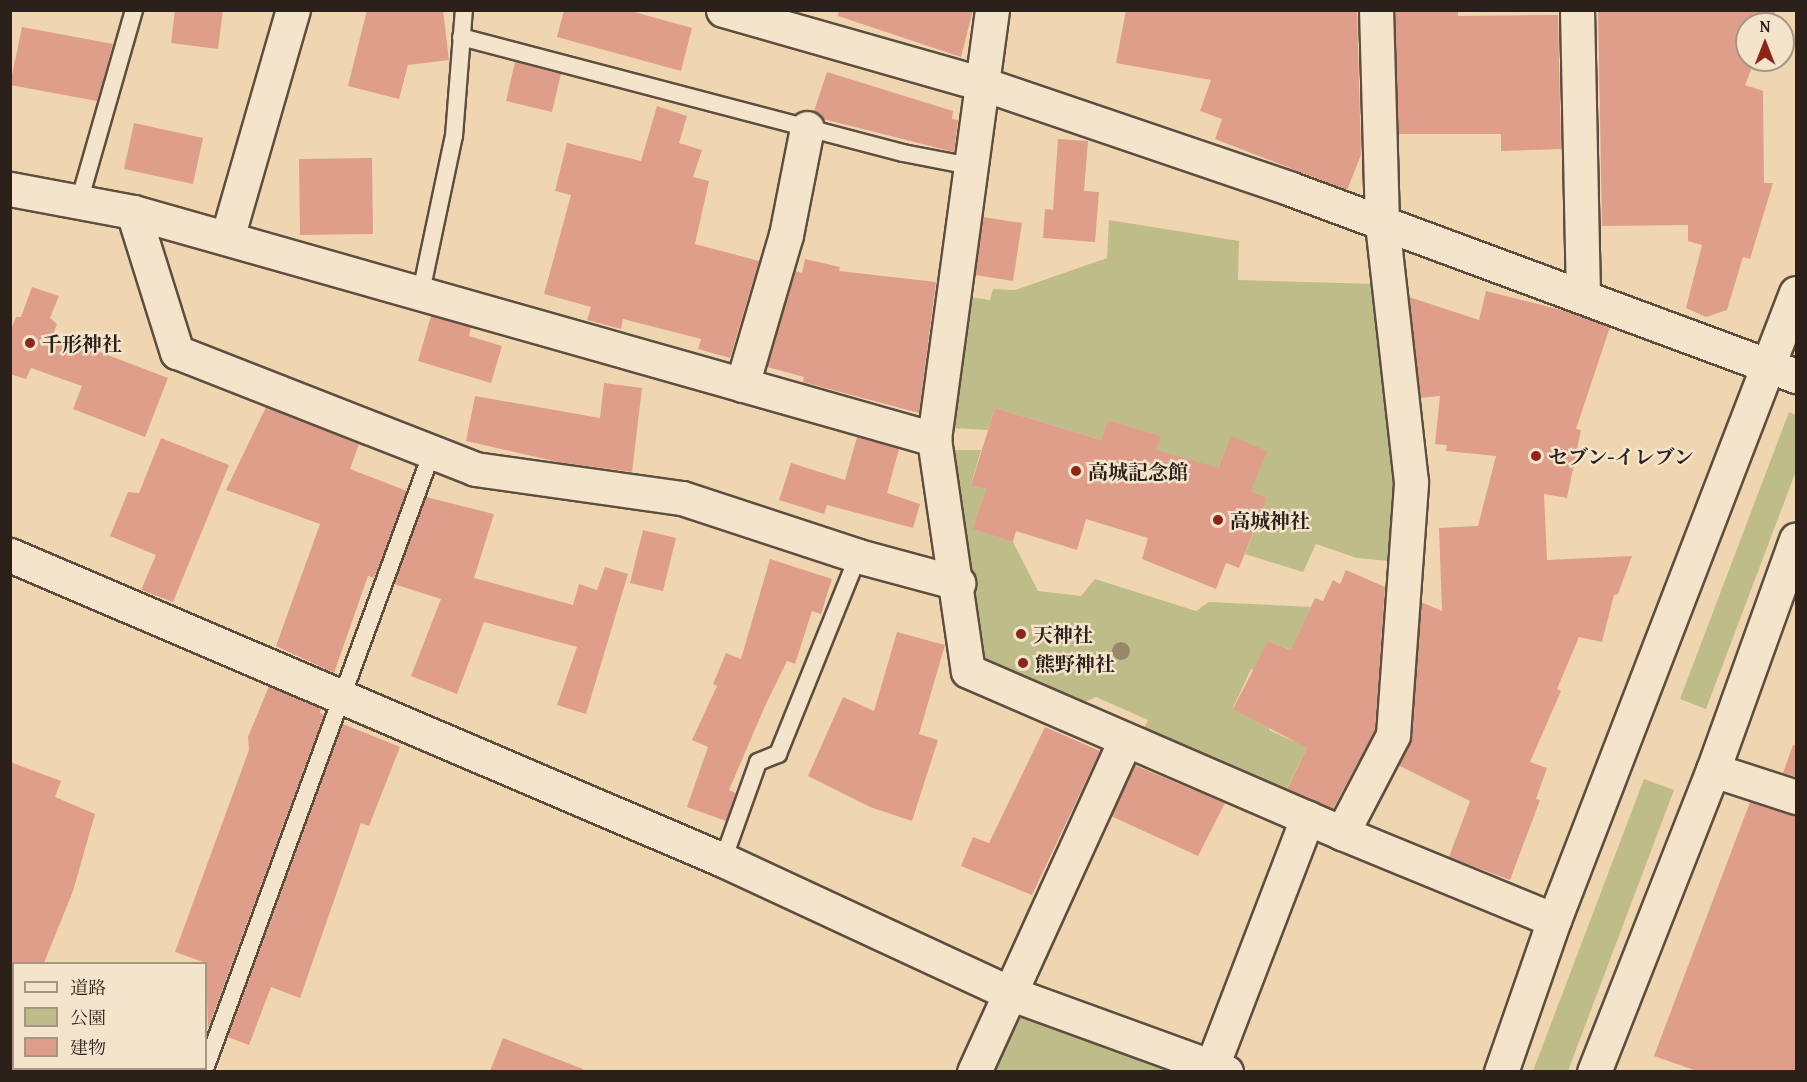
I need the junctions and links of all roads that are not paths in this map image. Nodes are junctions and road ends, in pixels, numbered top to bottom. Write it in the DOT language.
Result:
graph roads {
  1 [pos="134,10"];
  2 [pos="293,10"];
  3 [pos="464,10"];
  4 [pos="723,10"];
  5 [pos="992,10"];
  6 [pos="1376,10"];
  7 [pos="1577,10"];
  8 [pos="461,37"];
  9 [pos="982,84"];
  10 [pos="807,128"];
  11 [pos="970,166"];
  12 [pos="10,189"];
  13 [pos="80,202"];
  14 [pos="133,212"];
  15 [pos="1382,223"];
  16 [pos="227,238"];
  17 [pos="421,292"];
  18 [pos="1797,293"];
  19 [pos="1583,295"];
  20 [pos="1782,371"];
  21 [pos="742,385"];
  22 [pos="934,439"];
  23 [pos="432,452"];
  24 [pos="1797,540"];
  25 [pos="10,555"];
  26 [pos="858,556"];
  27 [pos="958,582"];
  28 [pos="341,698"];
  29 [pos="1125,740"];
  30 [pos="1713,770"];
  31 [pos="1797,797"];
  32 [pos="1307,818"];
  33 [pos="1342,833"];
  34 [pos="723,860"];
  35 [pos="1554,920"];
  36 [pos="1009,993"];
  37 [pos="207,1064"];
  38 [pos="1219,1069"];
  39 [pos="974,1071"];
  40 [pos="1501,1071"];
  41 [pos="1594,1071"];
  1 -- 13 [label="lane"];
  2 -- 16 [label="street"];
  3 -- 8 [label="lane"];
  4 -- 9 [label="street"];
  5 -- 9 [label="street"];
  6 -- 15 [label="street"];
  7 -- 19 [label="street"];
  8 -- 10 [label="lane"];
  8 -- 17 [label="lane"];
  9 -- 11 [label="street"];
  9 -- 15 [label="street"];
  10 -- 11 [label="lane"];
  10 -- 21 [label="street"];
  11 -- 22 [label="street"];
  12 -- 13 [label="street"];
  13 -- 14 [label="street"];
  14 -- 16 [label="street"];
  14 -- 23 [label="street"];
  15 -- 19 [label="street"];
  15 -- 33 [label="street"];
  16 -- 17 [label="street"];
  17 -- 21 [label="street"];
  18 -- 20 [label="street"];
  19 -- 20 [label="street"];
  20 -- 35 [label="street"];
  21 -- 22 [label="street"];
  22 -- 27 [label="street"];
  23 -- 26 [label="street"];
  23 -- 28 [label="lane"];
  24 -- 30 [label="street"];
  25 -- 28 [label="street"];
  26 -- 27 [label="street"];
  26 -- 34 [label="lane"];
  27 -- 29 [label="street"];
  28 -- 34 [label="street"];
  28 -- 37 [label="lane"];
  29 -- 32 [label="street"];
  29 -- 36 [label="street"];
  30 -- 31 [label="street"];
  30 -- 41 [label="street"];
  32 -- 33 [label="street"];
  32 -- 38 [label="street"];
  33 -- 35 [label="street"];
  34 -- 36 [label="street"];
  35 -- 40 [label="street"];
  36 -- 38 [label="street"];
  36 -- 39 [label="street"];
}
